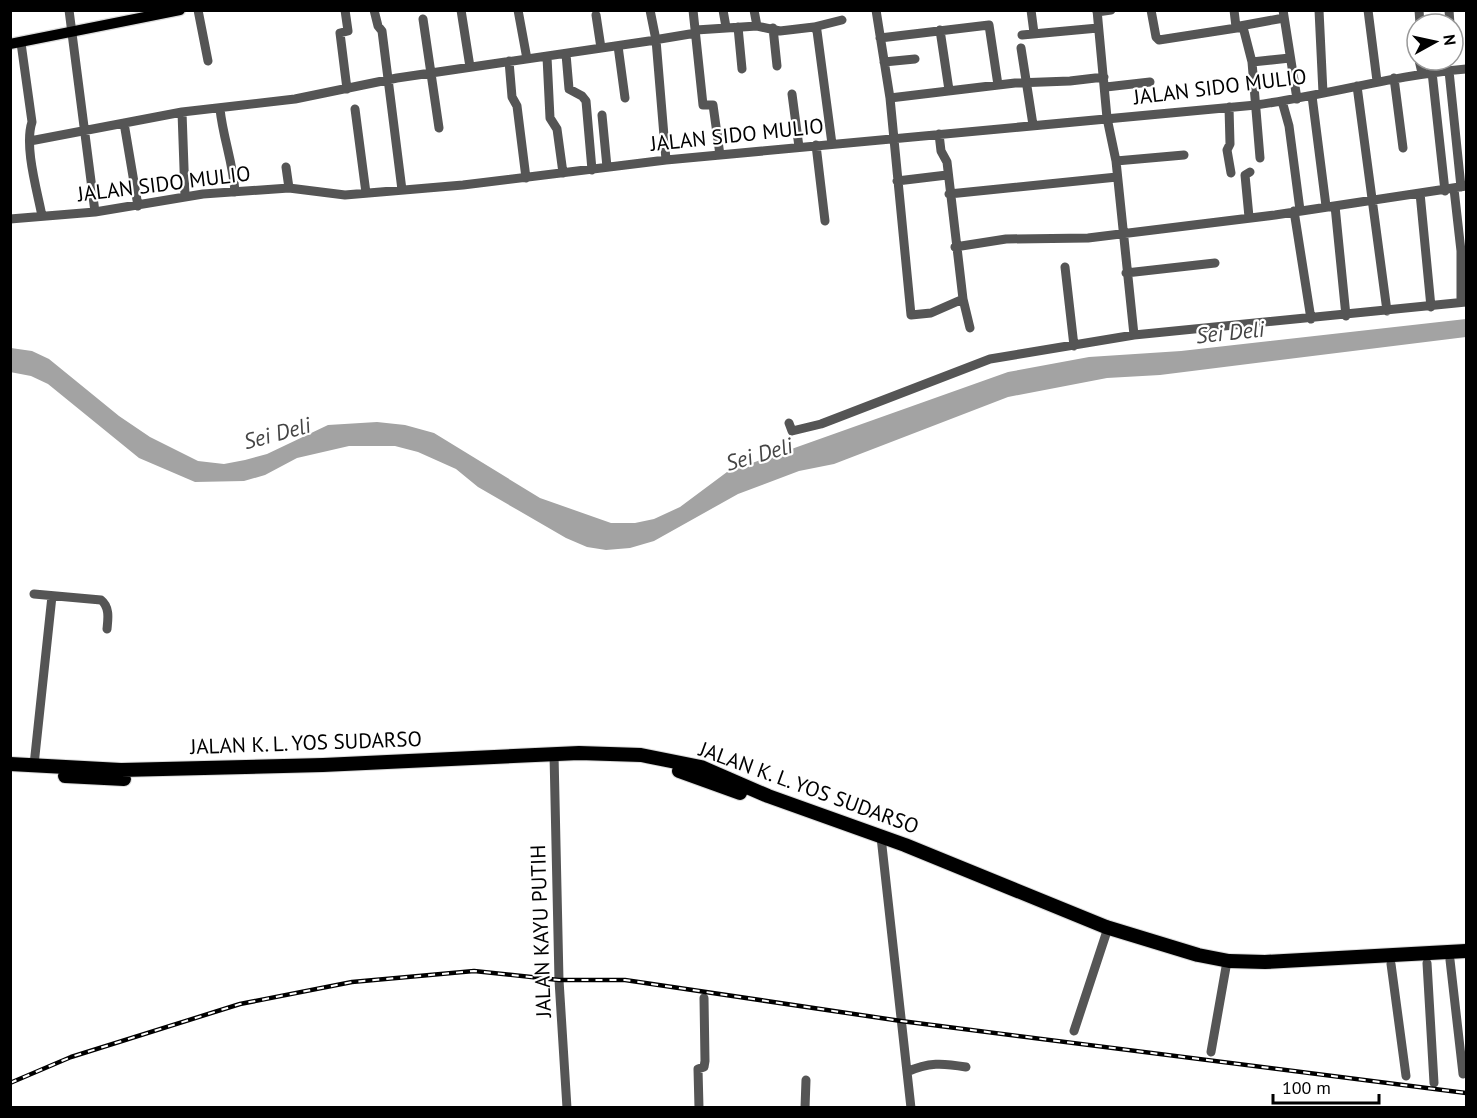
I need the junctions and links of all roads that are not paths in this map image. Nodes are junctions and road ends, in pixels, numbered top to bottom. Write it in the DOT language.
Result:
graph roads {
  1 [pos="69,10"];
  2 [pos="180,10"];
  3 [pos="198,10"];
  4 [pos="345,10"];
  5 [pos="374,10"];
  6 [pos="462,10"];
  7 [pos="518,10"];
  8 [pos="650,10"];
  9 [pos="693,10"];
  10 [pos="723,10"];
  11 [pos="754,10"];
  12 [pos="876,10"];
  13 [pos="1031,10"];
  14 [pos="1111,10"];
  15 [pos="1151,10"];
  16 [pos="1234,10"];
  17 [pos="1319,10"];
  18 [pos="1368,10"];
  19 [pos="1097,11"];
  20 [pos="1283,14"];
  21 [pos="596,15"];
  22 [pos="423,19"];
  23 [pos="842,20"];
  24 [pos="757,26"];
  25 [pos="726,27"];
  26 [pos="738,27"];
  27 [pos="814,27"];
  28 [pos="1238,27"];
  29 [pos="773,28"];
  30 [pos="1098,28"];
  31 [pos="940,30"];
  32 [pos="696,32"];
  33 [pos="72,33"];
  34 [pos="1034,33"];
  35 [pos="1022,35"];
  36 [pos="880,38"];
  37 [pos="655,40"];
  38 [pos="14,44"];
  39 [pos="618,46"];
  40 [pos="601,48"];
  41 [pos="1021,48"];
  42 [pos="566,54"];
  43 [pos="546,57"];
  44 [pos="527,58"];
  45 [pos="1290,58"];
  46 [pos="915,59"];
  47 [pos="509,61"];
  48 [pos="208,62"];
  49 [pos="884,62"];
  50 [pos="1252,62"];
  51 [pos="777,66"];
  52 [pos="470,67"];
  53 [pos="742,69"];
  54 [pos="1431,72"];
  55 [pos="1452,72"];
  56 [pos="431,73"];
  57 [pos="1427,73"];
  58 [pos="1394,78"];
  59 [pos="390,80"];
  60 [pos="1377,81"];
  61 [pos="1027,82"];
  62 [pos="1105,82"];
  63 [pos="1150,82"];
  64 [pos="998,85"];
  65 [pos="1357,86"];
  66 [pos="347,89"];
  67 [pos="949,90"];
  68 [pos="1323,93"];
  69 [pos="792,94"];
  70 [pos="1312,96"];
  71 [pos="625,98"];
  72 [pos="890,98"];
  73 [pos="1297,99"];
  74 [pos="1282,101"];
  75 [pos="1256,105"];
  76 [pos="1228,107"];
  77 [pos="220,109"];
  78 [pos="355,109"];
  79 [pos="182,111"];
  80 [pos="602,115"];
  81 [pos="1107,118"];
  82 [pos="124,123"];
  83 [pos="1033,124"];
  84 [pos="439,128"];
  85 [pos="85,131"];
  86 [pos="939,134"];
  87 [pos="894,138"];
  88 [pos="30,141"];
  89 [pos="832,144"];
  90 [pos="816,145"];
  91 [pos="799,147"];
  92 [pos="1403,148"];
  93 [pos="720,155"];
  94 [pos="1184,155"];
  95 [pos="1260,158"];
  96 [pos="666,160"];
  97 [pos="1116,162"];
  98 [pos="286,167"];
  99 [pos="607,167"];
  100 [pos="592,170"];
  101 [pos="1250,172"];
  102 [pos="563,173"];
  103 [pos="1231,173"];
  104 [pos="948,175"];
  105 [pos="1117,177"];
  106 [pos="526,178"];
  107 [pos="897,181"];
  108 [pos="289,188"];
  109 [pos="1456,188"];
  110 [pos="402,190"];
  111 [pos="235,192"];
  112 [pos="366,193"];
  113 [pos="1420,193"];
  114 [pos="949,194"];
  115 [pos="185,196"];
  116 [pos="1372,201"];
  117 [pos="138,206"];
  118 [pos="1330,206"];
  119 [pos="1297,210"];
  120 [pos="95,212"];
  121 [pos="42,216"];
  122 [pos="1249,217"];
  123 [pos="10,219"];
  124 [pos="825,221"];
  125 [pos="1123,232"];
  126 [pos="955,247"];
  127 [pos="1215,263"];
  128 [pos="1065,267"];
  129 [pos="1126,273"];
  130 [pos="963,299"];
  131 [pos="1464,302"];
  132 [pos="1431,307"];
  133 [pos="1387,311"];
  134 [pos="1346,316"];
  135 [pos="1311,319"];
  136 [pos="970,328"];
  137 [pos="1134,336"];
  138 [pos="1074,346"];
  139 [pos="789,423"];
  140 [pos="34,594"];
  141 [pos="52,596"];
  142 [pos="107,629"];
  143 [pos="555,758"];
  144 [pos="10,764"];
  145 [pos="34,765"];
  146 [pos="10,772"];
  147 [pos="881,840"];
  148 [pos="1106,934"];
  149 [pos="1467,951"];
  150 [pos="1467,959"];
  151 [pos="1450,960"];
  152 [pos="1427,963"];
  153 [pos="1391,964"];
  154 [pos="1226,967"];
  155 [pos="704,998"];
  156 [pos="1074,1031"];
  157 [pos="1211,1052"];
  158 [pos="966,1067"];
  159 [pos="907,1072"];
  160 [pos="1463,1074"];
  161 [pos="1406,1076"];
  162 [pos="806,1080"];
  163 [pos="1434,1083"];
  164 [pos="567,1107"];
  165 [pos="699,1107"];
  166 [pos="805,1107"];
  167 [pos="911,1107"];
  1 -- 33 [label="street"];
  2 -- 33 [label="main road"];
  3 -- 48 [label="street"];
  4 -- 66 [label="street"];
  5 -- 59 [label="street"];
  6 -- 52 [label="street"];
  7 -- 44 [label="street"];
  8 -- 37 [label="street"];
  9 -- 32 [label="street"];
  10 -- 25 [label="street"];
  11 -- 24 [label="street"];
  12 -- 36 [label="street"];
  13 -- 34 [label="street"];
  14 -- 19 [label="street"];
  15 -- 28 [label="street"];
  16 -- 28 [label="street"];
  17 -- 68 [label="street"];
  18 -- 60 [label="street"];
  19 -- 30 [label="street"];
  20 -- 28 [label="street"];
  20 -- 45 [label="street"];
  21 -- 40 [label="street"];
  22 -- 56 [label="street"];
  23 -- 27 [label="street"];
  24 -- 26 [label="street"];
  24 -- 29 [label="street"];
  25 -- 26 [label="street"];
  25 -- 32 [label="street"];
  26 -- 53 [label="street"];
  27 -- 29 [label="street"];
  27 -- 89 [label="street"];
  28 -- 50 [label="street"];
  29 -- 51 [label="street"];
  30 -- 34 [label="street"];
  30 -- 62 [label="street"];
  31 -- 36 [label="street"];
  31 -- 64 [label="street"];
  31 -- 67 [label="street"];
  32 -- 37 [label="street"];
  32 -- 93 [label="street"];
  33 -- 38 [label="main road"];
  33 -- 85 [label="street"];
  34 -- 35 [label="street"];
  36 -- 49 [label="street"];
  37 -- 39 [label="street"];
  37 -- 96 [label="street"];
  38 -- 88 [label="street"];
  39 -- 40 [label="street"];
  39 -- 71 [label="street"];
  40 -- 42 [label="street"];
  41 -- 61 [label="street"];
  42 -- 43 [label="street"];
  42 -- 100 [label="street"];
  43 -- 44 [label="street"];
  43 -- 102 [label="street"];
  44 -- 47 [label="street"];
  45 -- 50 [label="street"];
  45 -- 73 [label="street"];
  46 -- 49 [label="street"];
  47 -- 52 [label="street"];
  47 -- 106 [label="street"];
  49 -- 72 [label="street"];
  50 -- 75 [label="street"];
  52 -- 56 [label="street"];
  54 -- 57 [label="street, JALAN SIDO MULIO"];
  55 -- 109 [label="street"];
  56 -- 59 [label="street"];
  56 -- 84 [label="street"];
  57 -- 58 [label="street, JALAN SIDO MULIO"];
  57 -- 109 [label="street"];
  58 -- 60 [label="street, JALAN SIDO MULIO"];
  58 -- 92 [label="street"];
  59 -- 66 [label="street"];
  59 -- 110 [label="street"];
  60 -- 65 [label="street, JALAN SIDO MULIO"];
  61 -- 62 [label="street"];
  61 -- 64 [label="street"];
  61 -- 83 [label="street"];
  62 -- 63 [label="street"];
  62 -- 81 [label="street"];
  64 -- 67 [label="street"];
  65 -- 68 [label="street, JALAN SIDO MULIO"];
  65 -- 116 [label="street"];
  66 -- 77 [label="street"];
  67 -- 72 [label="street"];
  68 -- 70 [label="street, JALAN SIDO MULIO"];
  69 -- 91 [label="street"];
  70 -- 73 [label="street, JALAN SIDO MULIO"];
  70 -- 118 [label="street"];
  72 -- 87 [label="street"];
  73 -- 74 [label="street, JALAN SIDO MULIO"];
  74 -- 75 [label="street, JALAN SIDO MULIO"];
  74 -- 119 [label="street"];
  75 -- 76 [label="street, JALAN SIDO MULIO"];
  75 -- 95 [label="street"];
  76 -- 81 [label="street, JALAN SIDO MULIO"];
  76 -- 103 [label="street"];
  77 -- 79 [label="street"];
  77 -- 111 [label="street"];
  78 -- 112 [label="street"];
  79 -- 82 [label="street"];
  79 -- 115 [label="street"];
  80 -- 99 [label="street"];
  81 -- 83 [label="street, JALAN SIDO MULIO"];
  81 -- 97 [label="street"];
  82 -- 85 [label="street"];
  82 -- 117 [label="street"];
  83 -- 86 [label="street, JALAN SIDO MULIO"];
  85 -- 88 [label="street"];
  85 -- 120 [label="street"];
  86 -- 87 [label="street, JALAN SIDO MULIO"];
  86 -- 104 [label="street"];
  87 -- 89 [label="street, JALAN SIDO MULIO"];
  87 -- 107 [label="street"];
  88 -- 121 [label="street"];
  89 -- 90 [label="street, JALAN SIDO MULIO"];
  90 -- 91 [label="street, JALAN SIDO MULIO"];
  90 -- 124 [label="street"];
  91 -- 93 [label="street, JALAN SIDO MULIO"];
  93 -- 96 [label="street, JALAN SIDO MULIO"];
  94 -- 97 [label="street"];
  96 -- 99 [label="street, JALAN SIDO MULIO"];
  97 -- 105 [label="street"];
  98 -- 108 [label="street"];
  99 -- 100 [label="street, JALAN SIDO MULIO"];
  100 -- 102 [label="street, JALAN SIDO MULIO"];
  101 -- 122 [label="street"];
  102 -- 106 [label="street, JALAN SIDO MULIO"];
  104 -- 107 [label="street"];
  104 -- 114 [label="street"];
  105 -- 114 [label="street"];
  105 -- 125 [label="street"];
  106 -- 110 [label="street, JALAN SIDO MULIO"];
  107 -- 130 [label="street"];
  108 -- 111 [label="street, JALAN SIDO MULIO"];
  108 -- 112 [label="street, JALAN SIDO MULIO"];
  109 -- 113 [label="street"];
  109 -- 131 [label="street"];
  110 -- 112 [label="street, JALAN SIDO MULIO"];
  111 -- 115 [label="street, JALAN SIDO MULIO"];
  113 -- 116 [label="street"];
  113 -- 132 [label="street"];
  114 -- 126 [label="street"];
  115 -- 117 [label="street, JALAN SIDO MULIO"];
  116 -- 118 [label="street"];
  116 -- 133 [label="street"];
  117 -- 120 [label="street, JALAN SIDO MULIO"];
  118 -- 119 [label="street"];
  118 -- 134 [label="street"];
  119 -- 122 [label="street"];
  119 -- 135 [label="street"];
  120 -- 121 [label="street, JALAN SIDO MULIO"];
  121 -- 123 [label="street, JALAN SIDO MULIO"];
  122 -- 125 [label="street"];
  125 -- 126 [label="street"];
  125 -- 129 [label="street"];
  126 -- 130 [label="street"];
  127 -- 129 [label="street"];
  128 -- 138 [label="street"];
  129 -- 137 [label="street"];
  130 -- 136 [label="street"];
  131 -- 132 [label="street"];
  132 -- 133 [label="street"];
  133 -- 134 [label="street"];
  134 -- 135 [label="street"];
  135 -- 137 [label="street"];
  137 -- 138 [label="street"];
  138 -- 139 [label="street"];
  140 -- 141 [label="street"];
  141 -- 142 [label="street"];
  141 -- 145 [label="street"];
  143 -- 145 [label="highway, JALAN K. L. YOS SUDARSO"];
  143 -- 146 [label="highway, JALAN K. L. YOS SUDARSO"];
  143 -- 147 [label="highway, JALAN K. L. YOS SUDARSO"];
  143 -- 164 [label="street, JALAN KAYU PUTIH"];
  144 -- 145 [label="highway, JALAN K. L. YOS SUDARSO"];
  147 -- 148 [label="highway, JALAN K. L. YOS SUDARSO"];
  147 -- 149 [label="highway, JALAN K. L. YOS SUDARSO"];
  147 -- 159 [label="street"];
  148 -- 154 [label="highway, JALAN K. L. YOS SUDARSO"];
  148 -- 156 [label="street"];
  150 -- 151 [label="highway, JALAN K. L. YOS SUDARSO"];
  151 -- 152 [label="highway, JALAN K. L. YOS SUDARSO"];
  151 -- 160 [label="street"];
  152 -- 153 [label="highway, JALAN K. L. YOS SUDARSO"];
  152 -- 163 [label="street"];
  153 -- 154 [label="highway, JALAN K. L. YOS SUDARSO"];
  153 -- 161 [label="street"];
  154 -- 157 [label="street"];
  155 -- 165 [label="street"];
  158 -- 159 [label="street"];
  159 -- 167 [label="street"];
  162 -- 166 [label="street"];
}
